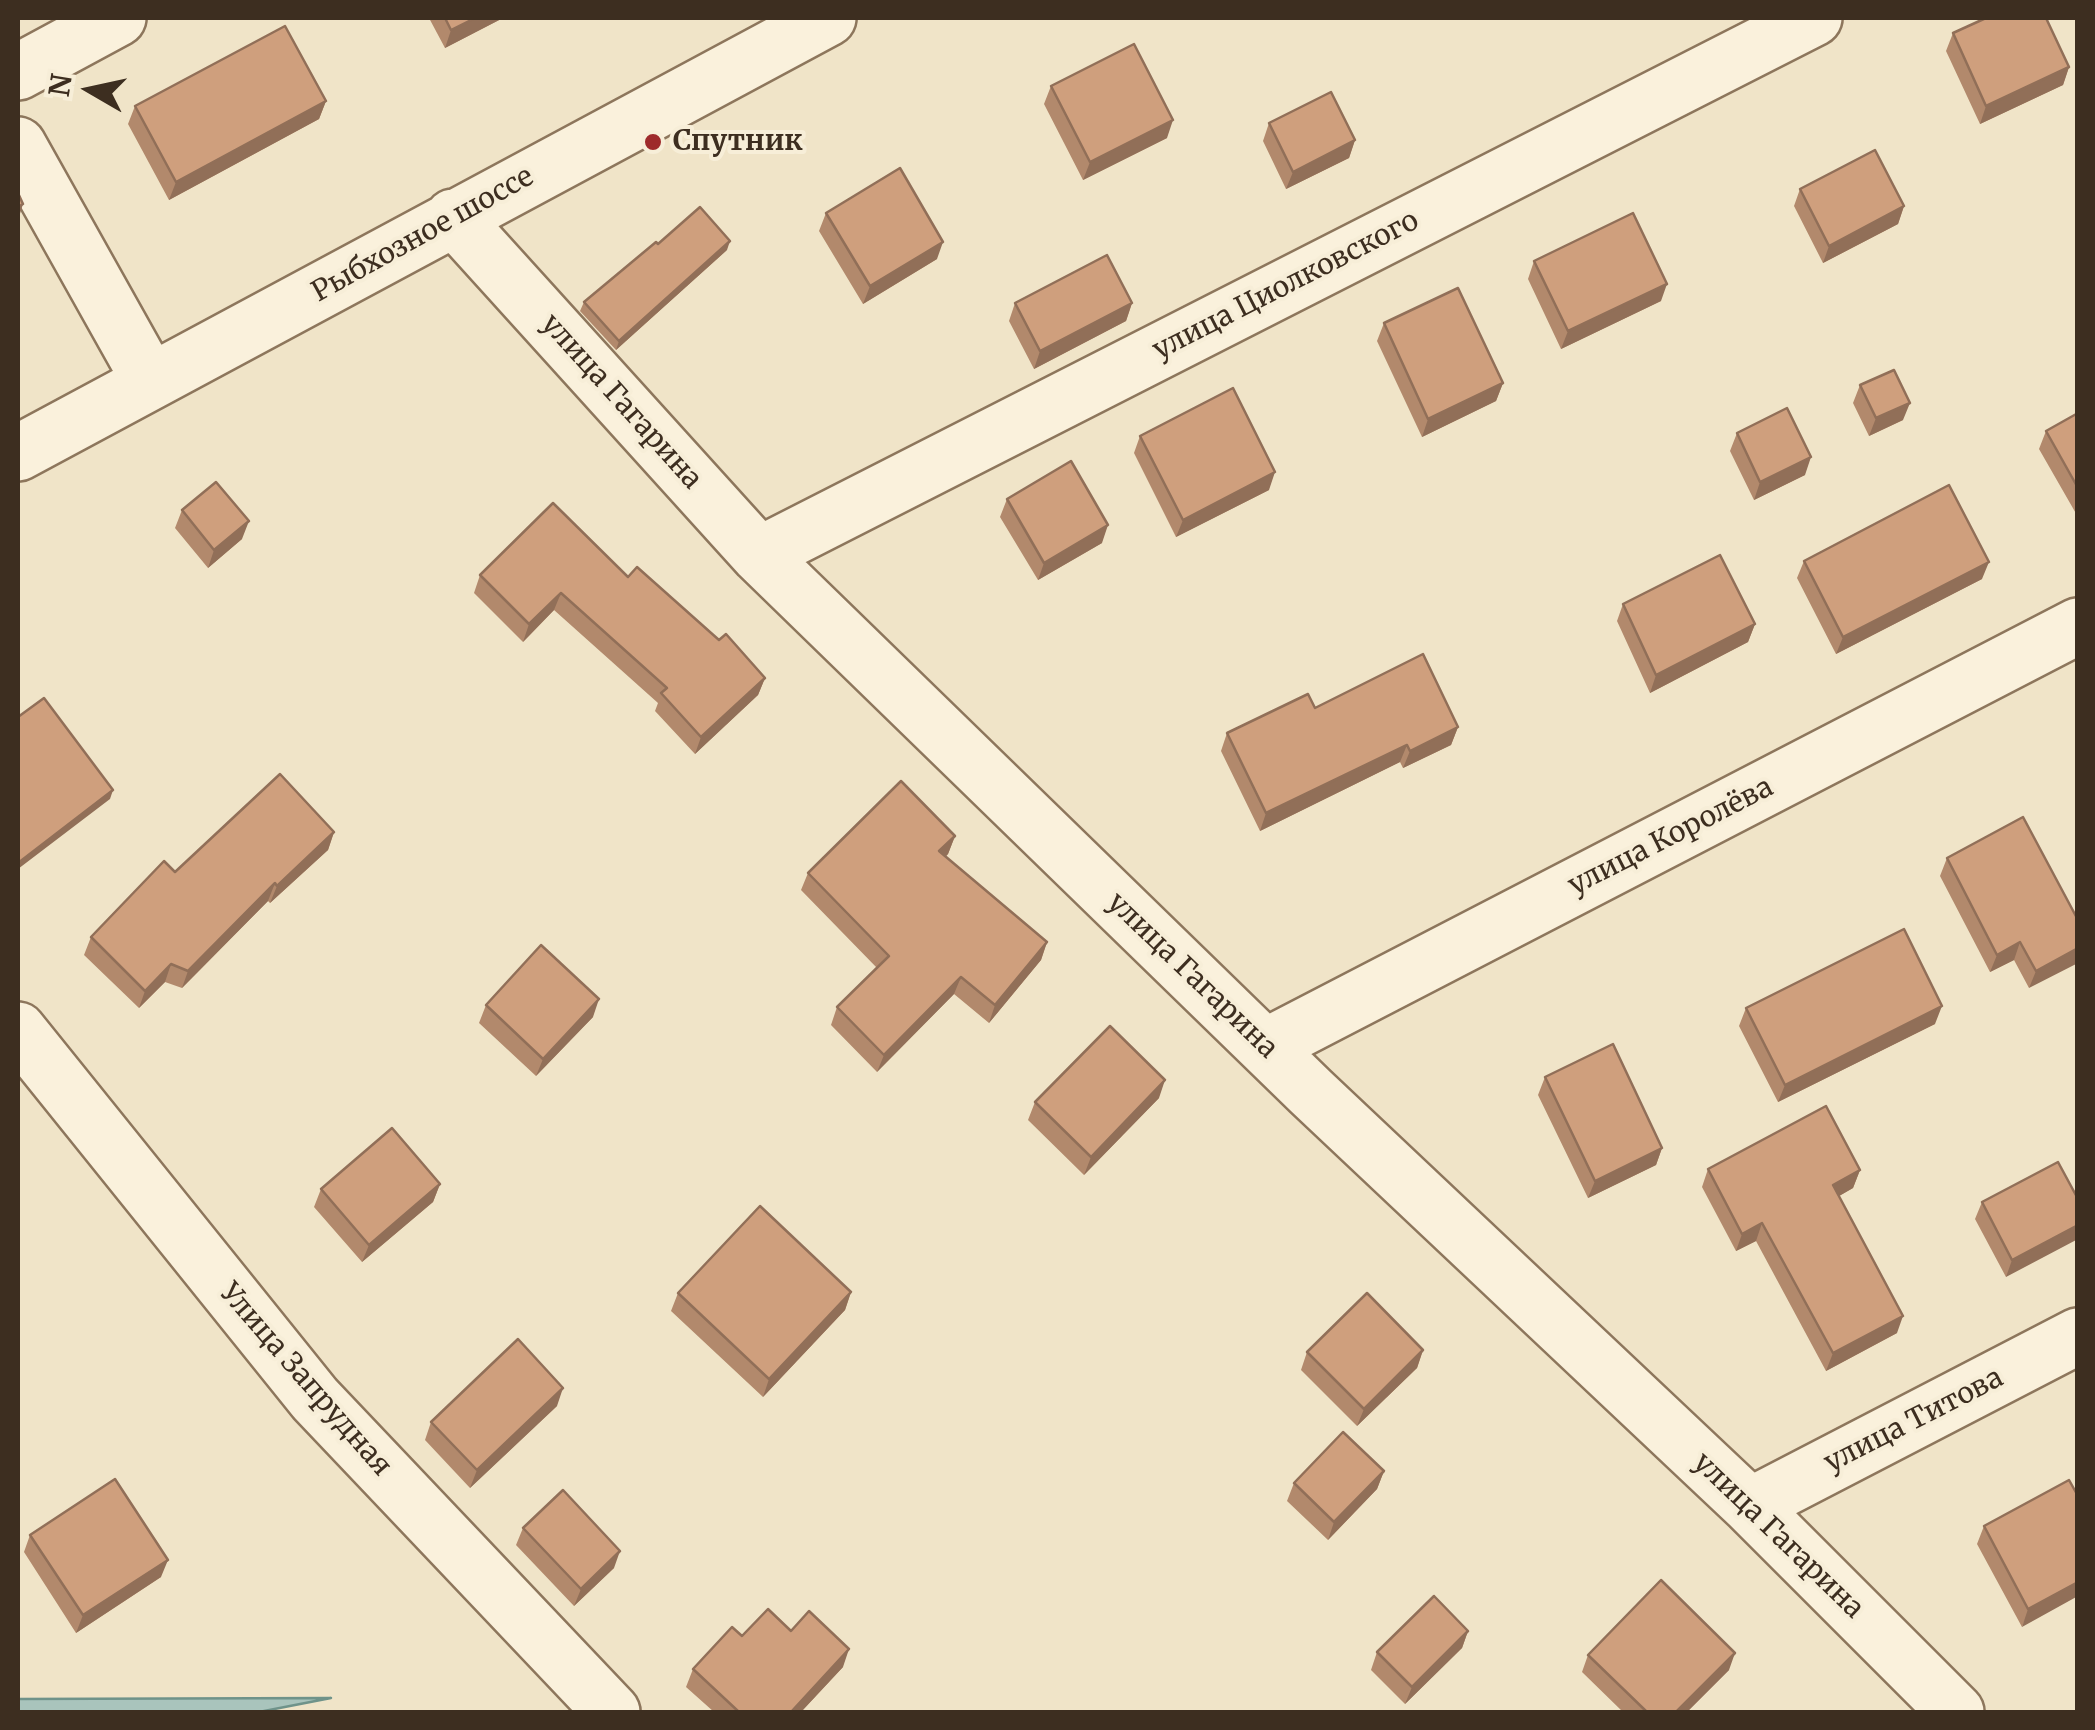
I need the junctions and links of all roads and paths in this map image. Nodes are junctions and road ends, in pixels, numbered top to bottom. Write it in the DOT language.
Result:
graph roads {
  1 [pos="118,18"];
  2 [pos="828,18"];
  3 [pos="1814,18"];
  4 [pos="18,72"];
  5 [pos="18,145"];
  6 [pos="452,216"];
  7 [pos="150,379"];
  8 [pos="18,453"];
  9 [pos="759,555"];
  10 [pos="2078,626"];
  11 [pos="18,1030"];
  12 [pos="1265,1047"];
  13 [pos="2078,1336"];
  14 [pos="1750,1506"];
  15 [pos="612,1712"];
  16 [pos="1956,1712"];
  1 -- 4 [label="street"];
  2 -- 6 [label="street, Рыбхозное шоссе"];
  3 -- 9 [label="street, улица Циолковского"];
  5 -- 7 [label="street"];
  6 -- 7 [label="street, Рыбхозное шоссе"];
  6 -- 9 [label="street, улица Гагарина"];
  7 -- 8 [label="street, Рыбхозное шоссе"];
  9 -- 12 [label="street, улица Гагарина"];
  10 -- 12 [label="street, улица Королёва"];
  11 -- 15 [label="street, Улица Запрудная"];
  12 -- 14 [label="street, улица Гагарина"];
  13 -- 14 [label="street, улица Титова"];
  14 -- 16 [label="street, улица Гагарина"];
}
